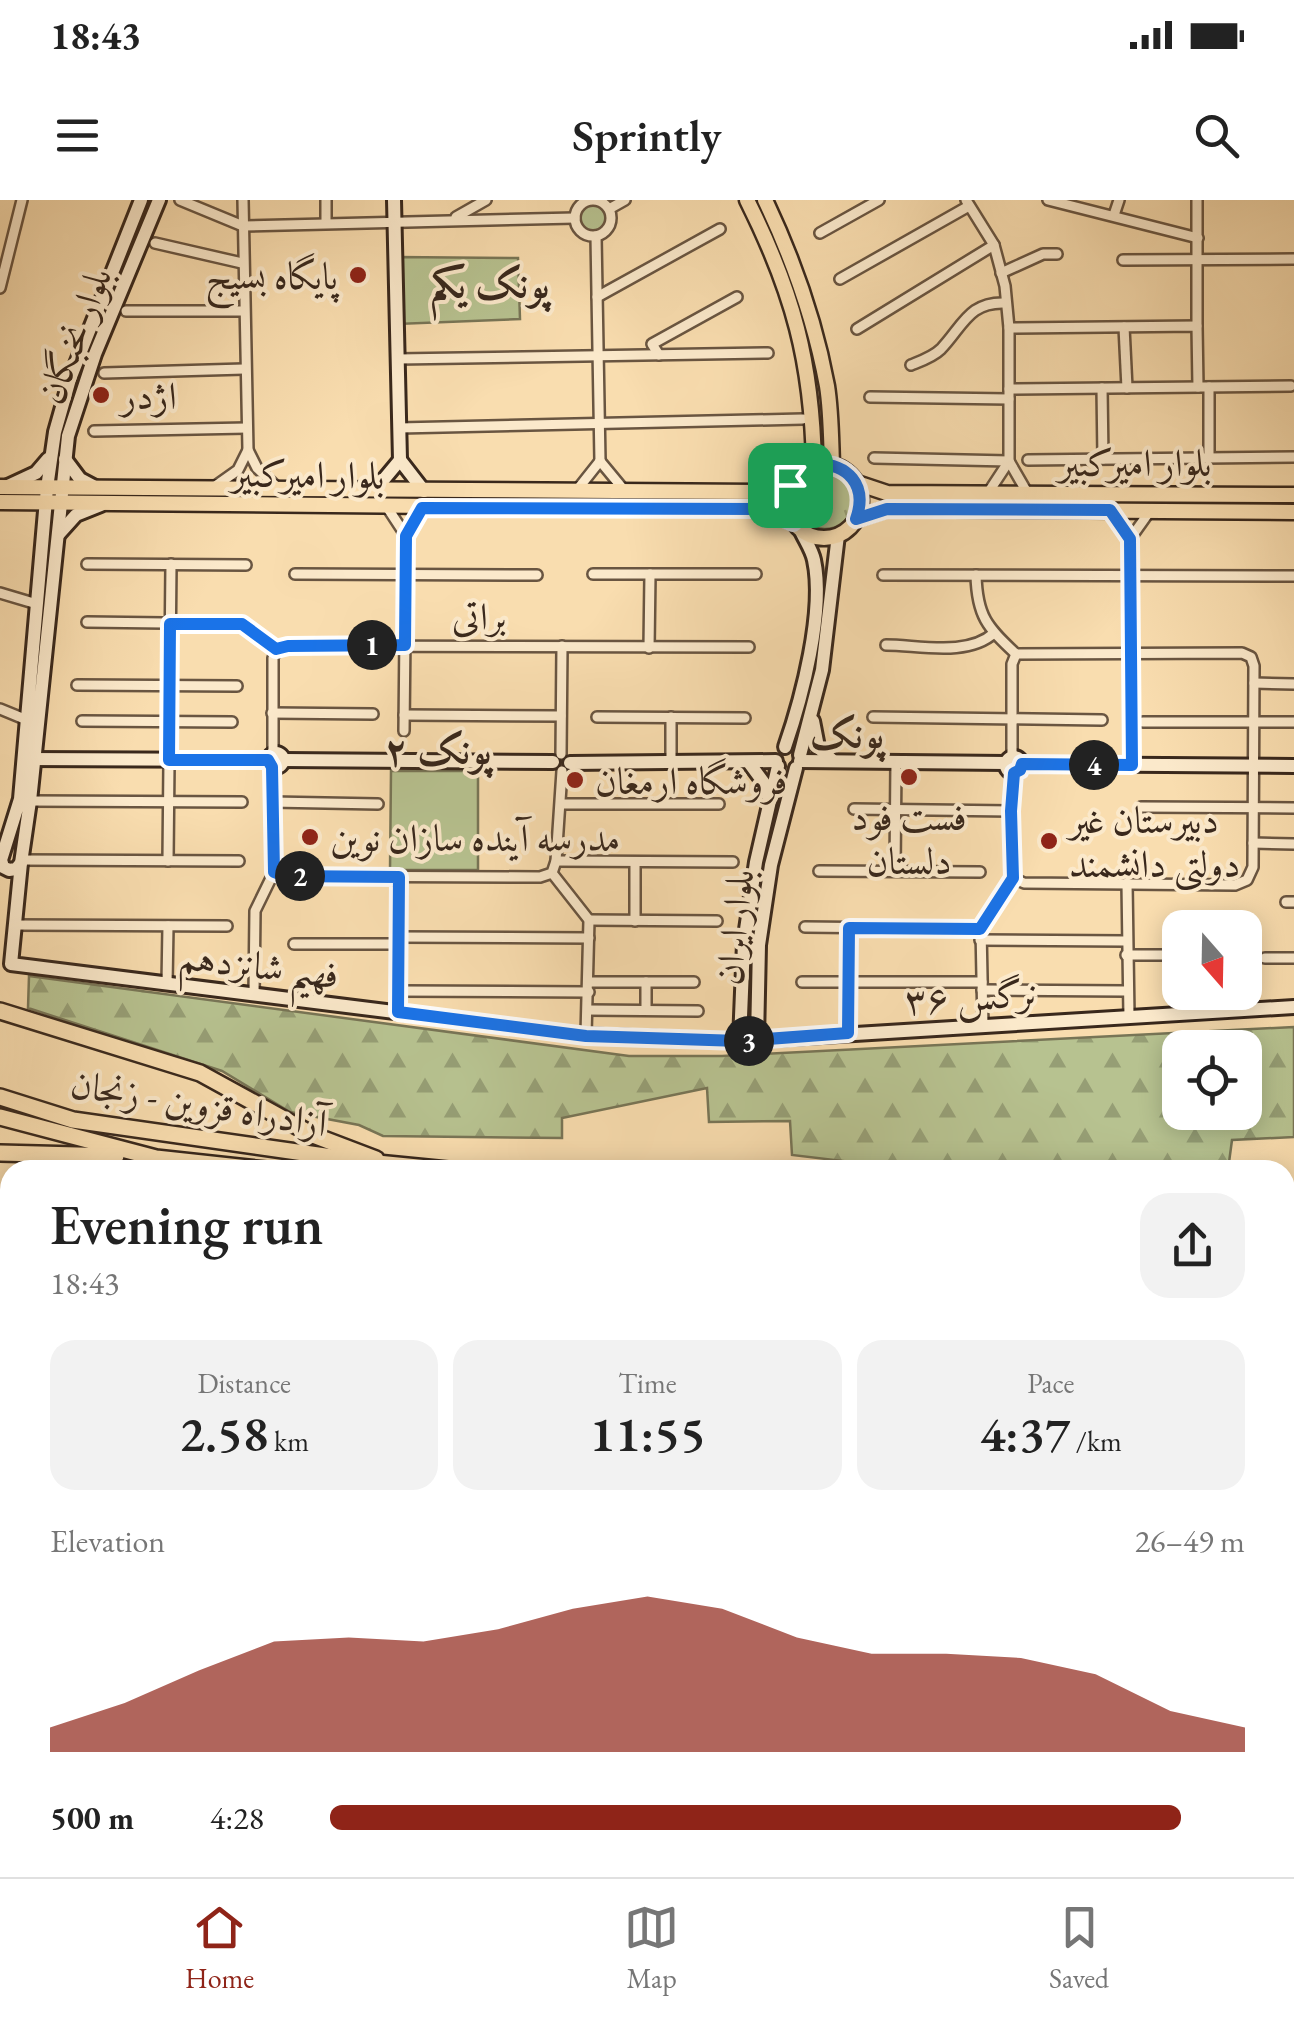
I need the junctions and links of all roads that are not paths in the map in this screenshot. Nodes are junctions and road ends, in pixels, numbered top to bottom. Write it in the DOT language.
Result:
graph roads {
  1 [pos="22,200"];
  2 [pos="141,200"];
  3 [pos="158,200"];
  4 [pos="180,200"];
  5 [pos="243,200"];
  6 [pos="326,200"];
  7 [pos="394,200"];
  8 [pos="486,200"];
  9 [pos="625,200"];
  10 [pos="746,200"];
  11 [pos="764,200"];
  12 [pos="879,200"];
  13 [pos="1048,200"];
  14 [pos="1118,200"];
  15 [pos="1197,200"];
  16 [pos="584,201"];
  17 [pos="968,203"];
  18 [pos="609,210"];
  19 [pos="1114,215"];
  20 [pos="575,218"];
  21 [pos="453,219"];
  22 [pos="395,220"];
  23 [pos="326,223"];
  24 [pos="244,226"];
  25 [pos="720,229"];
  26 [pos="820,233"];
  27 [pos="596,236"];
  28 [pos="1198,238"];
  29 [pos="155,242"];
  30 [pos="994,245"];
  31 [pos="1057,254"];
  32 [pos="1199,259"];
  33 [pos="1294,259"];
  34 [pos="1123,260"];
  35 [pos="242,263"];
  36 [pos="2,271"];
  37 [pos="1001,274"];
  38 [pos="840,279"];
  39 [pos="0,288"];
  40 [pos="737,296"];
  41 [pos="597,297"];
  42 [pos="1006,304"];
  43 [pos="243,310"];
  44 [pos="126,311"];
  45 [pos="1197,326"];
  46 [pos="1124,327"];
  47 [pos="1008,328"];
  48 [pos="857,329"];
  49 [pos="768,353"];
  50 [pos="659,354"];
  51 [pos="598,356"];
  52 [pos="398,359"];
  53 [pos="911,365"];
  54 [pos="244,369"];
  55 [pos="104,373"];
  56 [pos="1291,386"];
  57 [pos="1203,387"];
  58 [pos="1102,388"];
  59 [pos="1127,388"];
  60 [pos="1009,394"];
  61 [pos="870,398"];
  62 [pos="804,419"];
  63 [pos="600,424"];
  64 [pos="246,428"];
  65 [pos="399,428"];
  66 [pos="94,431"];
  67 [pos="248,450"];
  68 [pos="57,457"];
  69 [pos="1294,457"];
  70 [pos="874,458"];
  71 [pos="1210,458"];
  72 [pos="1103,459"];
  73 [pos="400,460"];
  74 [pos="1009,460"];
  75 [pos="1028,460"];
  76 [pos="600,461"];
  77 [pos="814,464"];
  78 [pos="832,464"];
  79 [pos="857,483"];
  80 [pos="790,485"];
  81 [pos="376,490"];
  82 [pos="206,491"];
  83 [pos="1,492"];
  84 [pos="282,492"];
  85 [pos="424,492"];
  86 [pos="575,492"];
  87 [pos="626,492"];
  88 [pos="988,493"];
  89 [pos="1028,494"];
  90 [pos="1294,495"];
  91 [pos="53,496"];
  92 [pos="101,497"];
  93 [pos="387,507"];
  94 [pos="422,508"];
  95 [pos="1110,510"];
  96 [pos="1150,511"];
  97 [pos="1294,512"];
  98 [pos="856,519"];
  99 [pos="797,527"];
  100 [pos="406,536"];
  101 [pos="838,536"];
  102 [pos="56,537"];
  103 [pos="1130,539"];
  104 [pos="87,564"];
  105 [pos="171,564"];
  106 [pos="246,565"];
  107 [pos="295,574"];
  108 [pos="405,574"];
  109 [pos="593,574"];
  110 [pos="650,574"];
  111 [pos="756,574"];
  112 [pos="883,574"];
  113 [pos="537,575"];
  114 [pos="976,575"];
  115 [pos="1130,576"];
  116 [pos="1294,576"];
  117 [pos="0,593"];
  118 [pos="38,604"];
  119 [pos="87,622"];
  120 [pos="170,624"];
  121 [pos="994,633"];
  122 [pos="405,645"];
  123 [pos="886,645"];
  124 [pos="562,646"];
  125 [pos="749,647"];
  126 [pos="650,648"];
  127 [pos="276,649"];
  128 [pos="1131,653"];
  129 [pos="1016,654"];
  130 [pos="1254,683"];
  131 [pos="1294,684"];
  132 [pos="77,685"];
  133 [pos="170,686"];
  134 [pos="237,686"];
  135 [pos="0,709"];
  136 [pos="813,713"];
  137 [pos="272,714"];
  138 [pos="373,714"];
  139 [pos="404,715"];
  140 [pos="561,716"];
  141 [pos="597,717"];
  142 [pos="671,717"];
  143 [pos="873,717"];
  144 [pos="745,718"];
  145 [pos="28,720"];
  146 [pos="1012,720"];
  147 [pos="1102,720"];
  148 [pos="82,721"];
  149 [pos="170,722"];
  150 [pos="232,722"];
  151 [pos="1143,722"];
  152 [pos="1254,722"];
  153 [pos="1294,722"];
  154 [pos="404,730"];
  155 [pos="785,746"];
  156 [pos="30,759"];
  157 [pos="169,760"];
  158 [pos="274,760"];
  159 [pos="799,761"];
  160 [pos="833,761"];
  161 [pos="561,762"];
  162 [pos="896,762"];
  163 [pos="671,763"];
  164 [pos="750,764"];
  165 [pos="777,764"];
  166 [pos="1014,764"];
  167 [pos="1132,765"];
  168 [pos="1253,766"];
  169 [pos="1294,766"];
  170 [pos="30,800"];
  171 [pos="169,801"];
  172 [pos="242,802"];
  173 [pos="272,802"];
  174 [pos="378,804"];
  175 [pos="561,804"];
  176 [pos="719,804"];
  177 [pos="769,807"];
  178 [pos="1141,807"];
  179 [pos="1253,808"];
  180 [pos="1294,808"];
  181 [pos="854,810"];
  182 [pos="896,810"];
  183 [pos="1011,811"];
  184 [pos="1253,843"];
  185 [pos="1294,844"];
  186 [pos="21,861"];
  187 [pos="168,861"];
  188 [pos="239,861"];
  189 [pos="556,862"];
  190 [pos="635,862"];
  191 [pos="733,862"];
  192 [pos="5,868"];
  193 [pos="819,871"];
  194 [pos="895,871"];
  195 [pos="274,872"];
  196 [pos="980,872"];
  197 [pos="552,873"];
  198 [pos="399,877"];
  199 [pos="1013,878"];
  200 [pos="1127,883"];
  201 [pos="16,919"];
  202 [pos="589,920"];
  203 [pos="635,921"];
  204 [pos="717,921"];
  205 [pos="168,926"];
  206 [pos="227,926"];
  207 [pos="805,927"];
  208 [pos="849,928"];
  209 [pos="980,934"];
  210 [pos="589,938"];
  211 [pos="398,940"];
  212 [pos="1126,940"];
  213 [pos="294,944"];
  214 [pos="1126,955"];
  215 [pos="1162,956"];
  216 [pos="1265,958"];
  217 [pos="1294,958"];
  218 [pos="11,964"];
  219 [pos="646,982"];
  220 [pos="694,982"];
  221 [pos="802,982"];
  222 [pos="848,982"];
  223 [pos="167,984"];
  224 [pos="982,986"];
  225 [pos="589,987"];
  226 [pos="1126,990"];
  227 [pos="398,991"];
  228 [pos="254,994"];
  229 [pos="1294,1007"];
  230 [pos="588,1010"];
  231 [pos="646,1010"];
  232 [pos="0,1011"];
  233 [pos="698,1011"];
  234 [pos="398,1012"];
  235 [pos="1129,1017"];
  236 [pos="983,1026"];
  237 [pos="848,1033"];
  238 [pos="586,1036"];
  239 [pos="756,1040"];
  240 [pos="740,1041"];
  241 [pos="0,1098"];
  242 [pos="0,1116"];
  243 [pos="0,1154"];
  244 [pos="156,1158"];
  245 [pos="174,1160"];
  246 [pos="360,1160"];
  247 [pos="379,1160"];
  1 -- 36 [label="street"];
  2 -- 68 [label="street, بلوار نخبگان"];
  3 -- 68 [label="street, بلوار نخبگان"];
  4 -- 24 [label="street"];
  5 -- 24 [label="street"];
  6 -- 23 [label="street"];
  7 -- 22 [label="street"];
  8 -- 21 [label="street"];
  9 -- 18 [label="street"];
  10 -- 77 [label="main road"];
  11 -- 78 [label="main road"];
  12 -- 26 [label="street"];
  13 -- 19 [label="street"];
  14 -- 19 [label="street"];
  15 -- 28 [label="street"];
  16 -- 18 [label="street"];
  16 -- 20 [label="street"];
  17 -- 30 [label="street"];
  17 -- 38 [label="street"];
  18 -- 27 [label="street"];
  19 -- 28 [label="street"];
  20 -- 21 [label="street"];
  20 -- 27 [label="street"];
  21 -- 22 [label="street"];
  22 -- 23 [label="street"];
  22 -- 52 [label="street"];
  23 -- 24 [label="street"];
  24 -- 35 [label="street"];
  25 -- 41 [label="street"];
  27 -- 41 [label="street"];
  28 -- 32 [label="street"];
  29 -- 35 [label="street"];
  30 -- 37 [label="street"];
  30 -- 48 [label="street"];
  31 -- 37 [label="street"];
  32 -- 33 [label="street"];
  32 -- 34 [label="street"];
  32 -- 45 [label="street"];
  35 -- 43 [label="street"];
  36 -- 39 [label="street"];
  37 -- 42 [label="street"];
  40 -- 50 [label="street"];
  41 -- 51 [label="street"];
  42 -- 47 [label="street"];
  42 -- 53 [label="street"];
  43 -- 44 [label="street"];
  43 -- 54 [label="street"];
  45 -- 46 [label="street"];
  45 -- 57 [label="street"];
  46 -- 47 [label="street"];
  46 -- 59 [label="street"];
  47 -- 60 [label="street"];
  49 -- 50 [label="street"];
  50 -- 51 [label="street"];
  51 -- 52 [label="street"];
  51 -- 63 [label="street"];
  52 -- 65 [label="street"];
  54 -- 55 [label="street"];
  54 -- 64 [label="street"];
  56 -- 57 [label="street"];
  57 -- 59 [label="street"];
  57 -- 71 [label="street"];
  58 -- 59 [label="street"];
  58 -- 60 [label="street"];
  58 -- 72 [label="street"];
  60 -- 61 [label="street"];
  60 -- 74 [label="street"];
  62 -- 63 [label="street"];
  63 -- 65 [label="street"];
  63 -- 76 [label="street"];
  64 -- 66 [label="street"];
  64 -- 67 [label="street"];
  65 -- 73 [label="street"];
  67 -- 82 [label="street"];
  67 -- 84 [label="street"];
  68 -- 83 [label="street"];
  68 -- 91 [label="street, بلوار نخبگان"];
  68 -- 92 [label="street"];
  69 -- 71 [label="street"];
  70 -- 74 [label="street"];
  71 -- 72 [label="street"];
  72 -- 75 [label="street"];
  73 -- 81 [label="street"];
  73 -- 85 [label="street"];
  74 -- 88 [label="street"];
  74 -- 89 [label="street"];
  76 -- 86 [label="street"];
  76 -- 87 [label="street"];
  77 -- 78 [label="main road"];
  77 -- 80 [label="main road"];
  78 -- 79 [label="main road"];
  79 -- 88 [label="main road, بلوار امیرکبیر"];
  79 -- 98 [label="main road"];
  80 -- 87 [label="main road, بلوار امیرکبیر"];
  80 -- 99 [label="main road"];
  81 -- 84 [label="main road, بلوار امیرکبیر"];
  81 -- 85 [label="main road, بلوار امیرکبیر"];
  82 -- 84 [label="main road, بلوار امیرکبیر"];
  82 -- 92 [label="main road, بلوار امیرکبیر"];
  83 -- 91 [label="main road, بلوار امیرکبیر"];
  85 -- 86 [label="main road, بلوار امیرکبیر"];
  86 -- 87 [label="main road, بلوار امیرکبیر"];
  88 -- 89 [label="main road, بلوار امیرکبیر"];
  89 -- 90 [label="main road, بلوار امیرکبیر"];
  91 -- 92 [label="main road, بلوار امیرکبیر"];
  91 -- 102 [label="street, بلوار نخبگان"];
  91 -- 118 [label="street, بلوار نخبگان"];
  92 -- 93 [label="main road, بلوار امیرکبیر"];
  92 -- 102 [label="street"];
  93 -- 94 [label="main road, بلوار امیرکبیر"];
  93 -- 100 [label="street"];
  94 -- 99 [label="main road, بلوار امیرکبیر"];
  94 -- 100 [label="street"];
  95 -- 96 [label="main road, بلوار امیرکبیر"];
  95 -- 98 [label="main road, بلوار امیرکبیر"];
  95 -- 103 [label="street"];
  96 -- 97 [label="main road, بلوار امیرکبیر"];
  96 -- 103 [label="street"];
  98 -- 101 [label="main road"];
  99 -- 101 [label="main road"];
  99 -- 155 [label="street"];
  100 -- 108 [label="street"];
  101 -- 136 [label="street, بلوار ایران"];
  102 -- 156 [label="street, بلوار نخبگان"];
  103 -- 115 [label="street"];
  104 -- 105 [label="street"];
  105 -- 106 [label="street"];
  105 -- 120 [label="street"];
  107 -- 108 [label="street"];
  108 -- 113 [label="street"];
  108 -- 122 [label="street"];
  109 -- 110 [label="street"];
  110 -- 111 [label="street"];
  110 -- 126 [label="street"];
  112 -- 114 [label="street"];
  114 -- 115 [label="street"];
  114 -- 121 [label="street"];
  115 -- 116 [label="street"];
  115 -- 128 [label="street"];
  117 -- 118 [label="street"];
  118 -- 145 [label="street, بلوار نخبگان"];
  119 -- 120 [label="street"];
  120 -- 127 [label="street"];
  120 -- 133 [label="street"];
  121 -- 123 [label="street"];
  121 -- 129 [label="street"];
  122 -- 124 [label="street, براتی"];
  122 -- 127 [label="street, براتی"];
  122 -- 139 [label="street"];
  124 -- 126 [label="street, براتی"];
  124 -- 140 [label="street"];
  125 -- 126 [label="street, براتی"];
  127 -- 137 [label="street"];
  128 -- 129 [label="street"];
  128 -- 130 [label="street"];
  128 -- 167 [label="street"];
  129 -- 146 [label="street"];
  130 -- 131 [label="street"];
  130 -- 152 [label="street"];
  132 -- 133 [label="street"];
  133 -- 134 [label="street"];
  133 -- 149 [label="street"];
  135 -- 145 [label="street"];
  136 -- 159 [label="street, بلوار ایران"];
  136 -- 160 [label="street"];
  137 -- 138 [label="street"];
  137 -- 158 [label="street"];
  139 -- 140 [label="street"];
  139 -- 154 [label="street"];
  140 -- 161 [label="street"];
  141 -- 142 [label="street"];
  142 -- 144 [label="street"];
  142 -- 163 [label="street"];
  143 -- 146 [label="street"];
  145 -- 156 [label="street, بلوار نخبگان"];
  146 -- 147 [label="street"];
  146 -- 166 [label="street"];
  148 -- 149 [label="street"];
  149 -- 150 [label="street"];
  149 -- 157 [label="street"];
  151 -- 152 [label="street"];
  152 -- 153 [label="street"];
  152 -- 168 [label="street"];
  155 -- 159 [label="street"];
  155 -- 165 [label="street"];
  156 -- 157 [label="street"];
  156 -- 170 [label="street, بلوار نخبگان"];
  156 -- 192 [label="street, بلوار نخبگان"];
  157 -- 158 [label="street"];
  157 -- 171 [label="street"];
  158 -- 161 [label="street"];
  158 -- 173 [label="street"];
  159 -- 160 [label="street"];
  159 -- 165 [label="street"];
  159 -- 239 [label="street, بلوار ایران"];
  160 -- 162 [label="street"];
  161 -- 163 [label="street"];
  161 -- 175 [label="street"];
  162 -- 166 [label="street"];
  162 -- 182 [label="street"];
  163 -- 164 [label="street"];
  164 -- 165 [label="street"];
  164 -- 177 [label="street"];
  165 -- 177 [label="street, بلوار ایران"];
  166 -- 167 [label="street"];
  166 -- 183 [label="street"];
  167 -- 168 [label="street"];
  168 -- 169 [label="street"];
  168 -- 179 [label="street"];
  170 -- 171 [label="street"];
  170 -- 186 [label="street, بلوار نخبگان"];
  171 -- 172 [label="street"];
  171 -- 187 [label="street"];
  173 -- 174 [label="street"];
  173 -- 195 [label="street"];
  175 -- 176 [label="street"];
  175 -- 189 [label="street"];
  177 -- 240 [label="street, بلوار ایران"];
  178 -- 179 [label="street"];
  179 -- 180 [label="street"];
  179 -- 184 [label="street"];
  181 -- 182 [label="street"];
  182 -- 183 [label="street"];
  182 -- 194 [label="street"];
  183 -- 199 [label="street"];
  184 -- 185 [label="street"];
  184 -- 200 [label="street"];
  186 -- 187 [label="street"];
  186 -- 192 [label="street"];
  186 -- 201 [label="street, بلوار نخبگان"];
  187 -- 188 [label="street"];
  189 -- 190 [label="street"];
  189 -- 197 [label="street"];
  190 -- 191 [label="street"];
  190 -- 203 [label="street"];
  192 -- 201 [label="street"];
  193 -- 194 [label="street"];
  194 -- 196 [label="street"];
  195 -- 198 [label="street"];
  195 -- 228 [label="street"];
  197 -- 198 [label="street"];
  197 -- 202 [label="street"];
  198 -- 211 [label="street"];
  199 -- 200 [label="street"];
  199 -- 209 [label="street"];
  200 -- 212 [label="street"];
  201 -- 205 [label="street"];
  201 -- 218 [label="street, بلوار نخبگان"];
  202 -- 203 [label="street"];
  202 -- 210 [label="street"];
  203 -- 204 [label="street"];
  205 -- 206 [label="street"];
  205 -- 223 [label="street"];
  207 -- 208 [label="street"];
  208 -- 209 [label="street"];
  208 -- 222 [label="street"];
  209 -- 212 [label="street"];
  209 -- 224 [label="street"];
  210 -- 211 [label="street"];
  210 -- 225 [label="street"];
  211 -- 213 [label="street"];
  211 -- 227 [label="street"];
  212 -- 214 [label="street"];
  214 -- 215 [label="street"];
  214 -- 226 [label="street"];
  216 -- 217 [label="street"];
  218 -- 223 [label="street, فهیم شانزدهم"];
  219 -- 220 [label="street"];
  219 -- 225 [label="street"];
  219 -- 231 [label="street"];
  221 -- 222 [label="street"];
  222 -- 224 [label="street"];
  222 -- 237 [label="street"];
  223 -- 228 [label="street, فهیم شانزدهم"];
  224 -- 226 [label="street"];
  224 -- 236 [label="street"];
  225 -- 227 [label="street"];
  225 -- 230 [label="street"];
  226 -- 235 [label="street"];
  227 -- 234 [label="street"];
  228 -- 234 [label="street, فهیم شانزدهم"];
  229 -- 235 [label="street, نرگس ۳۶"];
  230 -- 231 [label="street"];
  230 -- 238 [label="street"];
  231 -- 233 [label="street"];
  232 -- 247 [label="highway"];
  234 -- 238 [label="street, فهیم شانزدهم"];
  235 -- 236 [label="street, نرگس ۳۶"];
  236 -- 237 [label="street, نرگس ۳۶"];
  237 -- 239 [label="street, نرگس ۳۶"];
  238 -- 240 [label="street, فهیم شانزدهم"];
  239 -- 240 [label="street, بلوار ایران"];
  241 -- 246 [label="highway, آزادراه قزوین - زنجان"];
  242 -- 244 [label="highway"];
  243 -- 244 [label="highway"];
  244 -- 245 [label="highway"];
}
